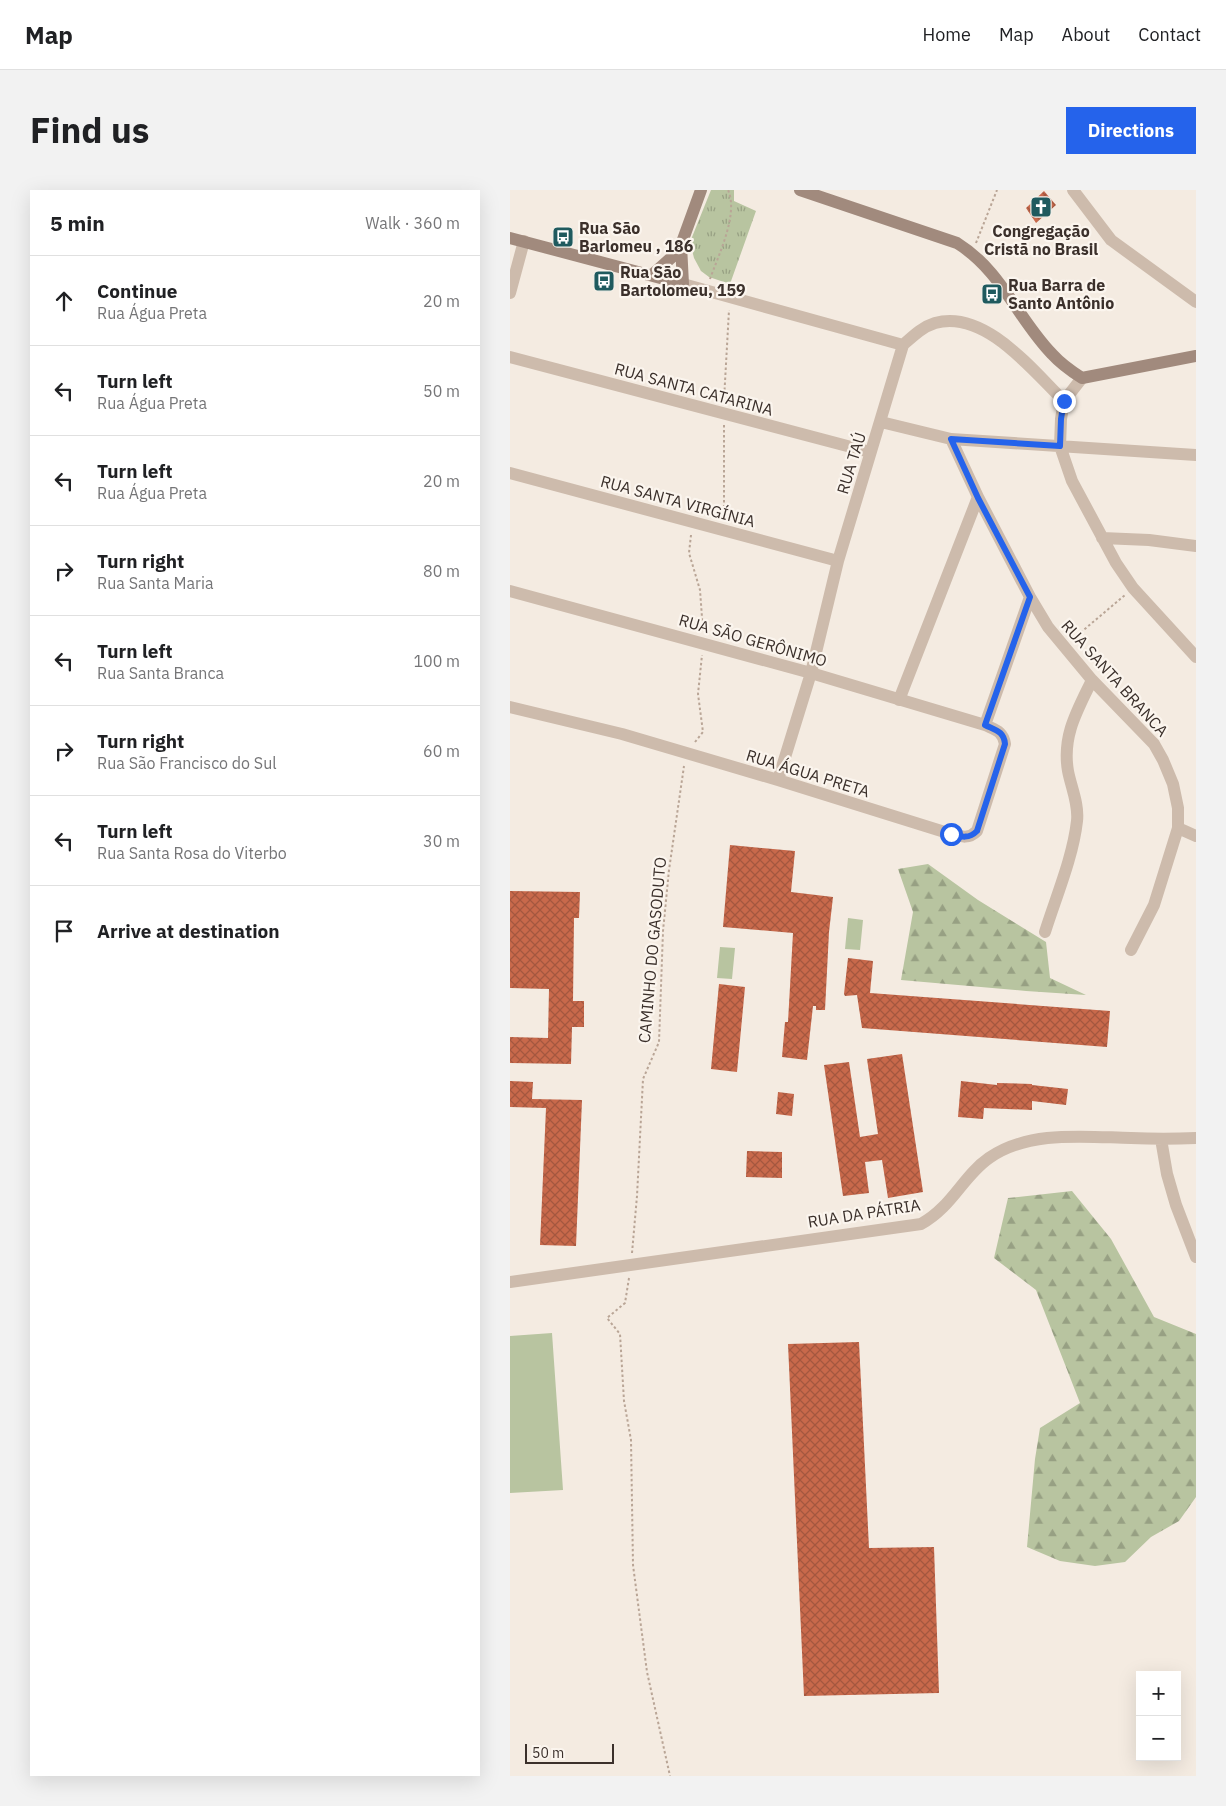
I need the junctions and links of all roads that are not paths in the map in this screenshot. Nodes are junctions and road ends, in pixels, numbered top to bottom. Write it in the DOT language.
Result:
graph roads {
  1 [pos="701,190"];
  2 [pos="800,190"];
  3 [pos="1073,190"];
  4 [pos="510,238"];
  5 [pos="524,242"];
  6 [pos="682,245"];
  7 [pos="652,275"];
  8 [pos="683,284"];
  9 [pos="510,293"];
  10 [pos="1196,302"];
  11 [pos="904,345"];
  12 [pos="1196,356"];
  13 [pos="510,357"];
  14 [pos="1082,378"];
  15 [pos="1064,401"];
  16 [pos="881,422"];
  17 [pos="951,439"];
  18 [pos="1060,446"];
  19 [pos="870,452"];
  20 [pos="1196,455"];
  21 [pos="510,473"];
  22 [pos="978,498"];
  23 [pos="1102,538"];
  24 [pos="1196,546"];
  25 [pos="838,561"];
  26 [pos="510,591"];
  27 [pos="1030,597"];
  28 [pos="1196,657"];
  29 [pos="810,673"];
  30 [pos="1092,680"];
  31 [pos="899,700"];
  32 [pos="510,707"];
  33 [pos="985,725"];
  34 [pos="778,780"];
  35 [pos="1178,828"];
  36 [pos="1196,836"];
  37 [pos="1045,932"];
  38 [pos="1131,950"];
  39 [pos="1196,1138"];
  40 [pos="1161,1139"];
  41 [pos="1191,1229"];
  42 [pos="1196,1257"];
  43 [pos="510,1282"];
  1 -- 6 [label="street"];
  2 -- 14 [label="street"];
  3 -- 10 [label="street"];
  4 -- 5 [label="street"];
  5 -- 7 [label="street"];
  5 -- 9 [label="street"];
  6 -- 7 [label="street"];
  6 -- 8 [label="street"];
  7 -- 8 [label="street"];
  8 -- 11 [label="street"];
  11 -- 15 [label="street"];
  11 -- 16 [label="street, RUA TAÚ"];
  12 -- 14 [label="street"];
  13 -- 19 [label="street, RUA SANTA CATARINA"];
  14 -- 15 [label="street"];
  15 -- 18 [label="street"];
  16 -- 17 [label="street"];
  16 -- 19 [label="street, RUA TAÚ"];
  17 -- 18 [label="street"];
  17 -- 22 [label="street, RUA SANTA BRANCA"];
  18 -- 20 [label="street"];
  18 -- 23 [label="street"];
  19 -- 25 [label="street, RUA TAÚ"];
  21 -- 25 [label="street, RUA SANTA VIRGÍNIA"];
  22 -- 27 [label="street, RUA SANTA BRANCA"];
  22 -- 31 [label="street"];
  23 -- 24 [label="street"];
  23 -- 28 [label="street"];
  25 -- 29 [label="street, RUA TAÚ"];
  26 -- 29 [label="street, RUA SÃO GERÔNIMO"];
  27 -- 30 [label="street, RUA SANTA BRANCA"];
  27 -- 33 [label="street"];
  29 -- 31 [label="street, RUA SÃO GERÔNIMO"];
  29 -- 34 [label="street, RUA TAÚ"];
  30 -- 35 [label="street, RUA SANTA BRANCA"];
  30 -- 37 [label="street"];
  31 -- 33 [label="street, RUA SÃO GERÔNIMO"];
  32 -- 34 [label="street, RUA ÁGUA PRETA"];
  33 -- 34 [label="street, RUA ÁGUA PRETA"];
  35 -- 36 [label="street"];
  35 -- 38 [label="street, RUA SANTA BRANCA"];
  39 -- 40 [label="street, RUA DA PÁTRIA"];
  40 -- 41 [label="street"];
  40 -- 43 [label="street, RUA DA PÁTRIA"];
  41 -- 42 [label="street"];
}
